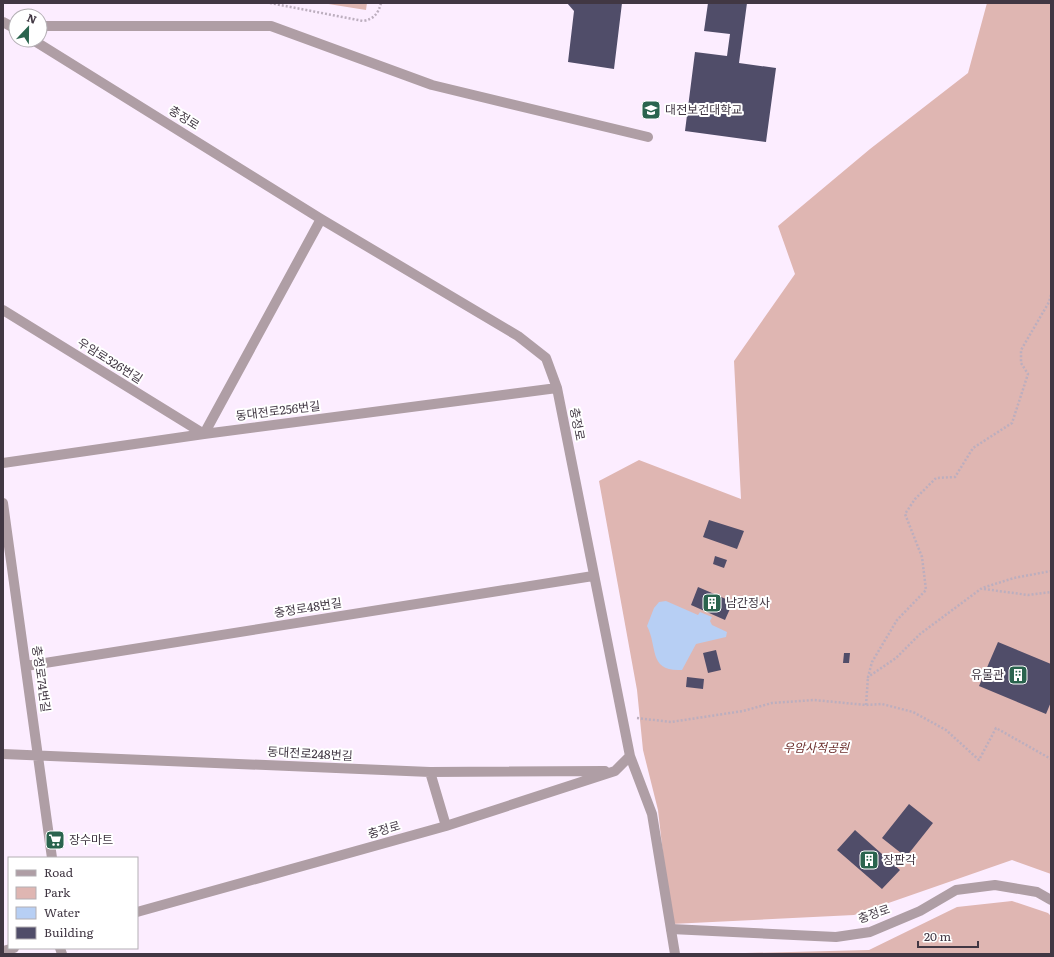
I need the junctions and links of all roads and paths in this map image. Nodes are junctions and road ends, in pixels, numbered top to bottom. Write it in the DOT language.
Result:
graph roads {
  1 [pos="270,3"];
  2 [pos="381,3"];
  3 [pos="48,26"];
  4 [pos="46,48"];
  5 [pos="648,137"];
  6 [pos="321,219"];
  7 [pos="1051,295"];
  8 [pos="3,310"];
  9 [pos="557,388"];
  10 [pos="204,434"];
  11 [pos="3,463"];
  12 [pos="3,503"];
  13 [pos="1051,571"];
  14 [pos="593,576"];
  15 [pos="982,588"];
  16 [pos="1051,592"];
  17 [pos="26,666"];
  18 [pos="868,677"];
  19 [pos="866,706"];
  20 [pos="623,717"];
  21 [pos="3,754"];
  22 [pos="38,755"];
  23 [pos="630,756"];
  24 [pos="1051,759"];
  25 [pos="615,771"];
  26 [pos="430,772"];
  27 [pos="446,826"];
  28 [pos="52,857"];
  29 [pos="1051,900"];
  30 [pos="138,912"];
  31 [pos="671,929"];
  32 [pos="675,954"];
  1 -- 2 [label="path"];
  3 -- 5 [label="street"];
  4 -- 6 [label="street, 충정로"];
  6 -- 9 [label="street, 충정로"];
  6 -- 10 [label="street"];
  7 -- 18 [label="path"];
  8 -- 10 [label="street, 우암로326번길"];
  9 -- 10 [label="street, 동대전로256번길"];
  9 -- 14 [label="street, 충정로"];
  10 -- 11 [label="street, 동대전로256번길"];
  12 -- 17 [label="street, 충정로74번길"];
  13 -- 15 [label="path"];
  14 -- 17 [label="street, 충정로48번길"];
  14 -- 20 [label="street, 충정로"];
  15 -- 16 [label="path"];
  15 -- 18 [label="path"];
  17 -- 22 [label="street, 충정로74번길"];
  18 -- 19 [label="path"];
  19 -- 20 [label="path"];
  19 -- 24 [label="path"];
  20 -- 23 [label="street, 충정로"];
  21 -- 22 [label="street, 동대전로248번길"];
  22 -- 26 [label="street, 동대전로248번길"];
  22 -- 28 [label="street, 충정로74번길"];
  23 -- 25 [label="street, 충정로"];
  23 -- 31 [label="street, 충정로"];
  25 -- 26 [label="street, 동대전로248번길"];
  25 -- 27 [label="street, 충정로"];
  26 -- 27 [label="street"];
  27 -- 30 [label="street, 충정로"];
  29 -- 31 [label="street, 충정로"];
  31 -- 32 [label="street, 충정로"];
}
